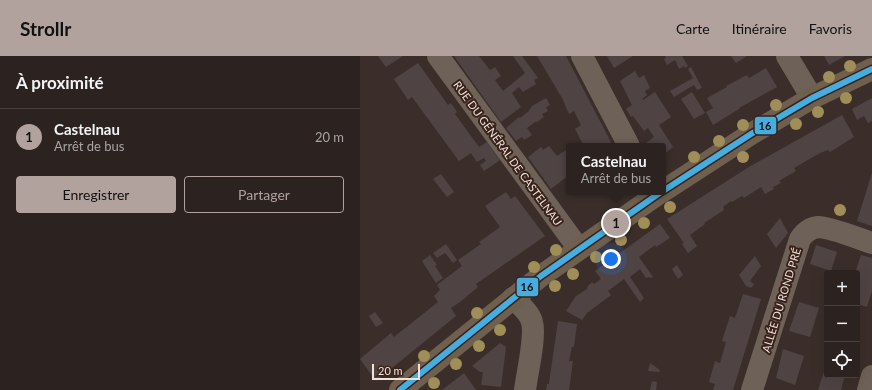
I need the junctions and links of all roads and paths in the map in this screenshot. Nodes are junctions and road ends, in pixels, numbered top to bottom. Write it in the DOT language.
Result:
graph roads {
  1 [pos="438,56"];
  2 [pos="582,56"];
  3 [pos="787,56"];
  4 [pos="872,69"];
  5 [pos="812,98"];
  6 [pos="627,143"];
  7 [pos="666,188"];
  8 [pos="655,195"];
  9 [pos="872,243"];
  10 [pos="579,249"];
  11 [pos="514,298"];
  12 [pos="872,376"];
  13 [pos="400,390"];
  14 [pos="525,390"];
  15 [pos="752,390"];
  16 [pos="868,390"];
  1 -- 10 [label="street, RUE DU GÉNÉRAL DE CASTELNAU"];
  2 -- 6 [label="street"];
  3 -- 5 [label="street"];
  4 -- 5 [label="main road"];
  5 -- 7 [label="main road"];
  8 -- 10 [label="main road"];
  9 -- 15 [label="street, ALLÉE DU ROND PRÉ"];
  10 -- 11 [label="main road"];
  11 -- 13 [label="main road"];
  11 -- 14 [label="street"];
  12 -- 16 [label="street"];
}
